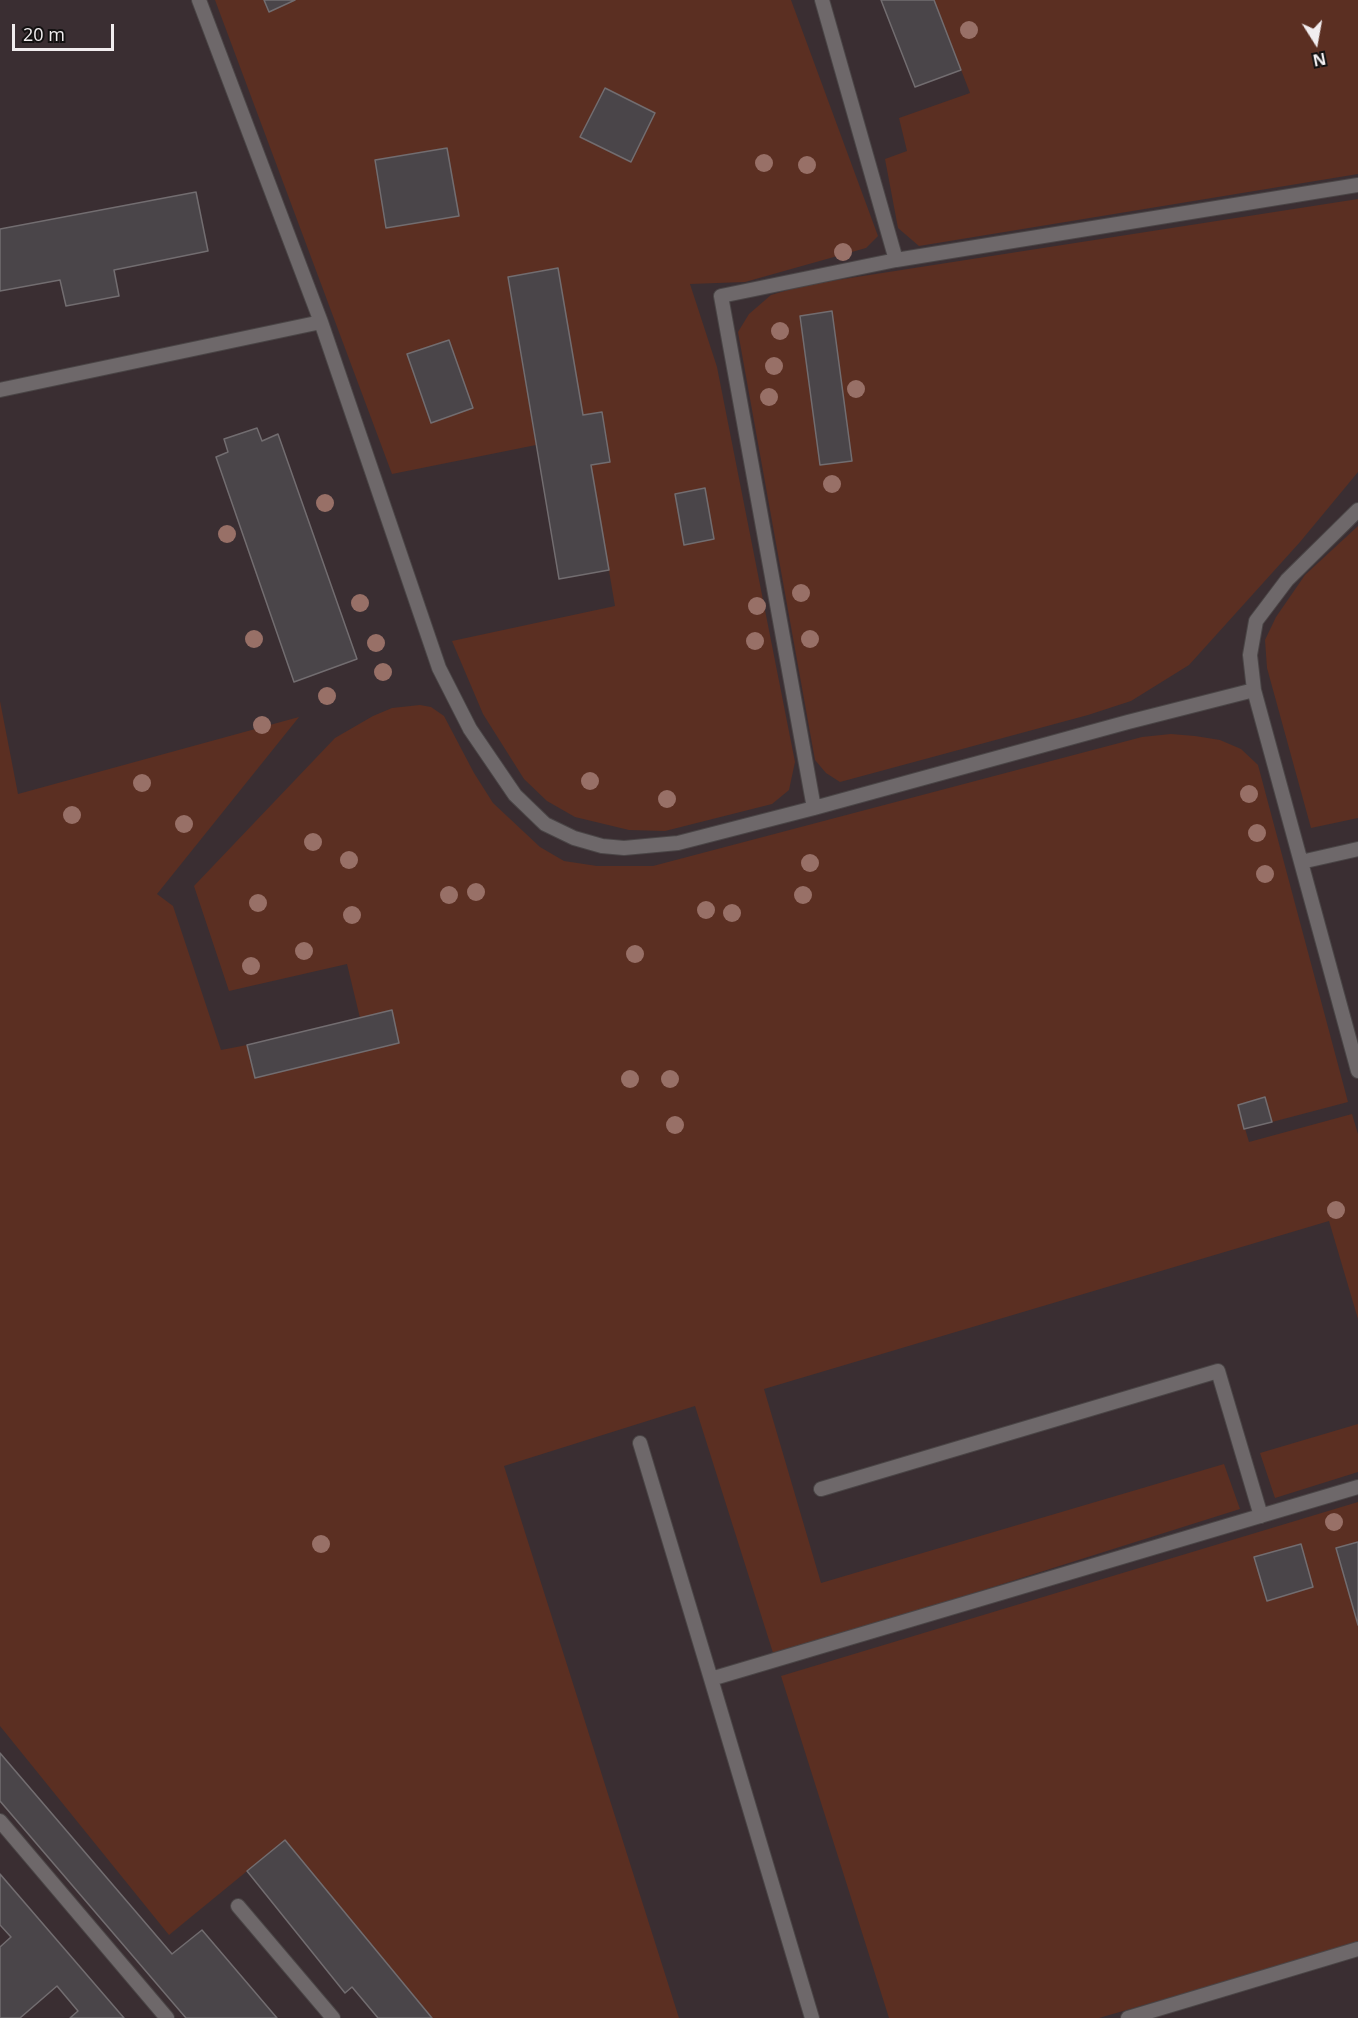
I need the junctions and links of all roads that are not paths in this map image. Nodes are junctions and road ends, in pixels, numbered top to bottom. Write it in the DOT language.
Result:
graph roads {
  1 [pos="199,0"];
  2 [pos="822,0"];
  3 [pos="1358,185"];
  4 [pos="896,260"];
  5 [pos="321,322"];
  6 [pos="0,390"];
  7 [pos="1358,510"];
  8 [pos="1254,690"];
  9 [pos="814,808"];
  10 [pos="1358,849"];
  11 [pos="1301,862"];
  12 [pos="1358,1071"];
  13 [pos="640,1443"];
  14 [pos="1358,1487"];
  15 [pos="822,1488"];
  16 [pos="1261,1516"];
  17 [pos="711,1679"];
  18 [pos="0,1821"];
  19 [pos="238,1906"];
  20 [pos="1358,1949"];
  21 [pos="167,2018"];
  22 [pos="333,2018"];
  23 [pos="812,2018"];
  24 [pos="1128,2018"];
  1 -- 5 [label="lane"];
  2 -- 4 [label="lane"];
  3 -- 4 [label="lane"];
  4 -- 9 [label="lane"];
  5 -- 6 [label="lane"];
  5 -- 9 [label="lane"];
  7 -- 8 [label="lane"];
  8 -- 9 [label="lane"];
  8 -- 11 [label="lane"];
  10 -- 11 [label="lane"];
  11 -- 12 [label="lane"];
  13 -- 17 [label="lane"];
  14 -- 16 [label="lane"];
  15 -- 16 [label="lane"];
  16 -- 17 [label="lane"];
  17 -- 23 [label="lane"];
  18 -- 21 [label="lane"];
  19 -- 22 [label="lane"];
  20 -- 24 [label="lane"];
}
